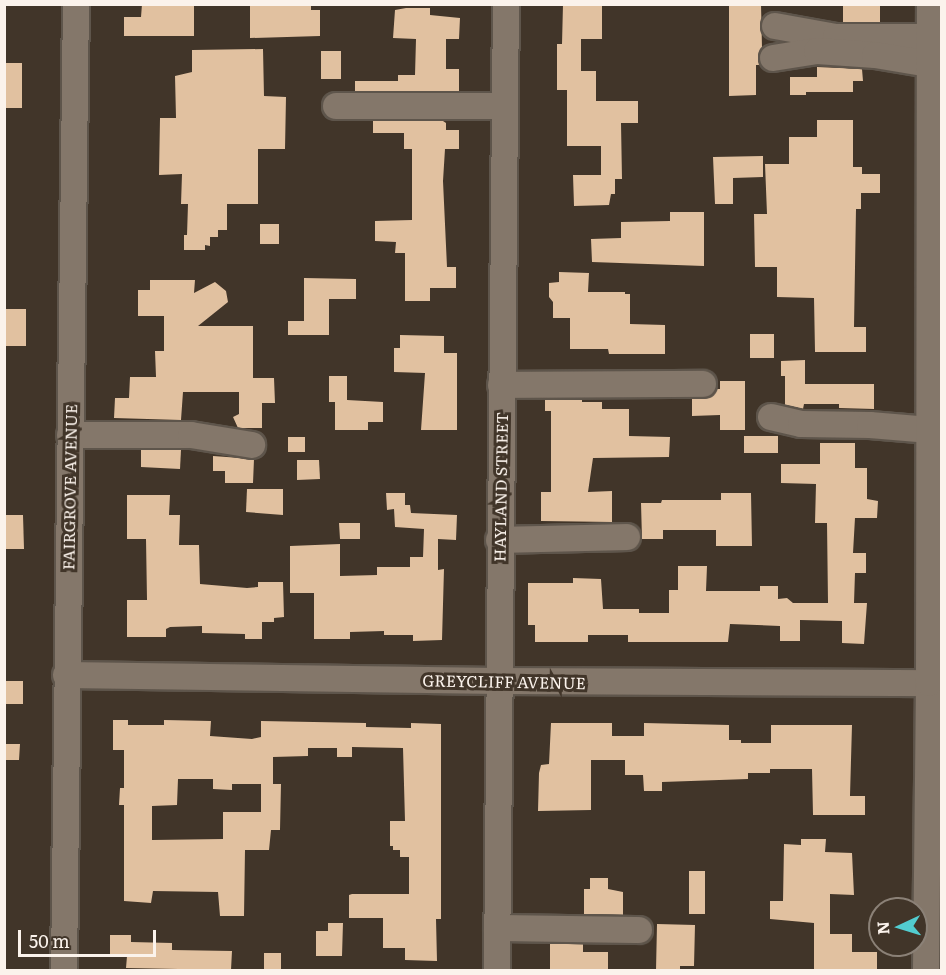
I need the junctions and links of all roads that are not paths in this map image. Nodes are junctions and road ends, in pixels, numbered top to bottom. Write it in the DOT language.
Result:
graph roads {
  1 [pos="76,4"];
  2 [pos="506,4"];
  3 [pos="930,4"];
  4 [pos="775,26"];
  5 [pos="930,37"];
  6 [pos="773,58"];
  7 [pos="930,64"];
  8 [pos="336,106"];
  9 [pos="504,106"];
  10 [pos="703,384"];
  11 [pos="501,385"];
  12 [pos="771,417"];
  13 [pos="223,421"];
  14 [pos="930,430"];
  15 [pos="70,435"];
  16 [pos="252,445"];
  17 [pos="627,537"];
  18 [pos="499,540"];
  19 [pos="66,675"];
  20 [pos="498,681"];
  21 [pos="935,683"];
  22 [pos="497,928"];
  23 [pos="639,930"];
  24 [pos="64,970"];
  25 [pos="497,970"];
  26 [pos="926,970"];
  1 -- 15 [label="street, FAIRGROVE AVENUE"];
  2 -- 9 [label="street, HAYLAND STREET"];
  3 -- 5 [label="street"];
  4 -- 5 [label="street"];
  5 -- 7 [label="street"];
  6 -- 7 [label="street"];
  7 -- 14 [label="street"];
  8 -- 9 [label="street"];
  9 -- 11 [label="street, HAYLAND STREET"];
  10 -- 11 [label="street"];
  11 -- 18 [label="street, HAYLAND STREET"];
  12 -- 14 [label="street"];
  13 -- 15 [label="street"];
  14 -- 21 [label="street"];
  15 -- 16 [label="street"];
  15 -- 19 [label="street, FAIRGROVE AVENUE"];
  17 -- 18 [label="street"];
  18 -- 20 [label="street, HAYLAND STREET"];
  19 -- 20 [label="street, GREYCLIFF AVENUE"];
  19 -- 24 [label="street, FAIRGROVE AVENUE"];
  20 -- 21 [label="street, GREYCLIFF AVENUE"];
  20 -- 22 [label="street, HAYLAND STREET"];
  21 -- 26 [label="street"];
  22 -- 23 [label="street"];
  22 -- 25 [label="street, HAYLAND STREET"];
}
